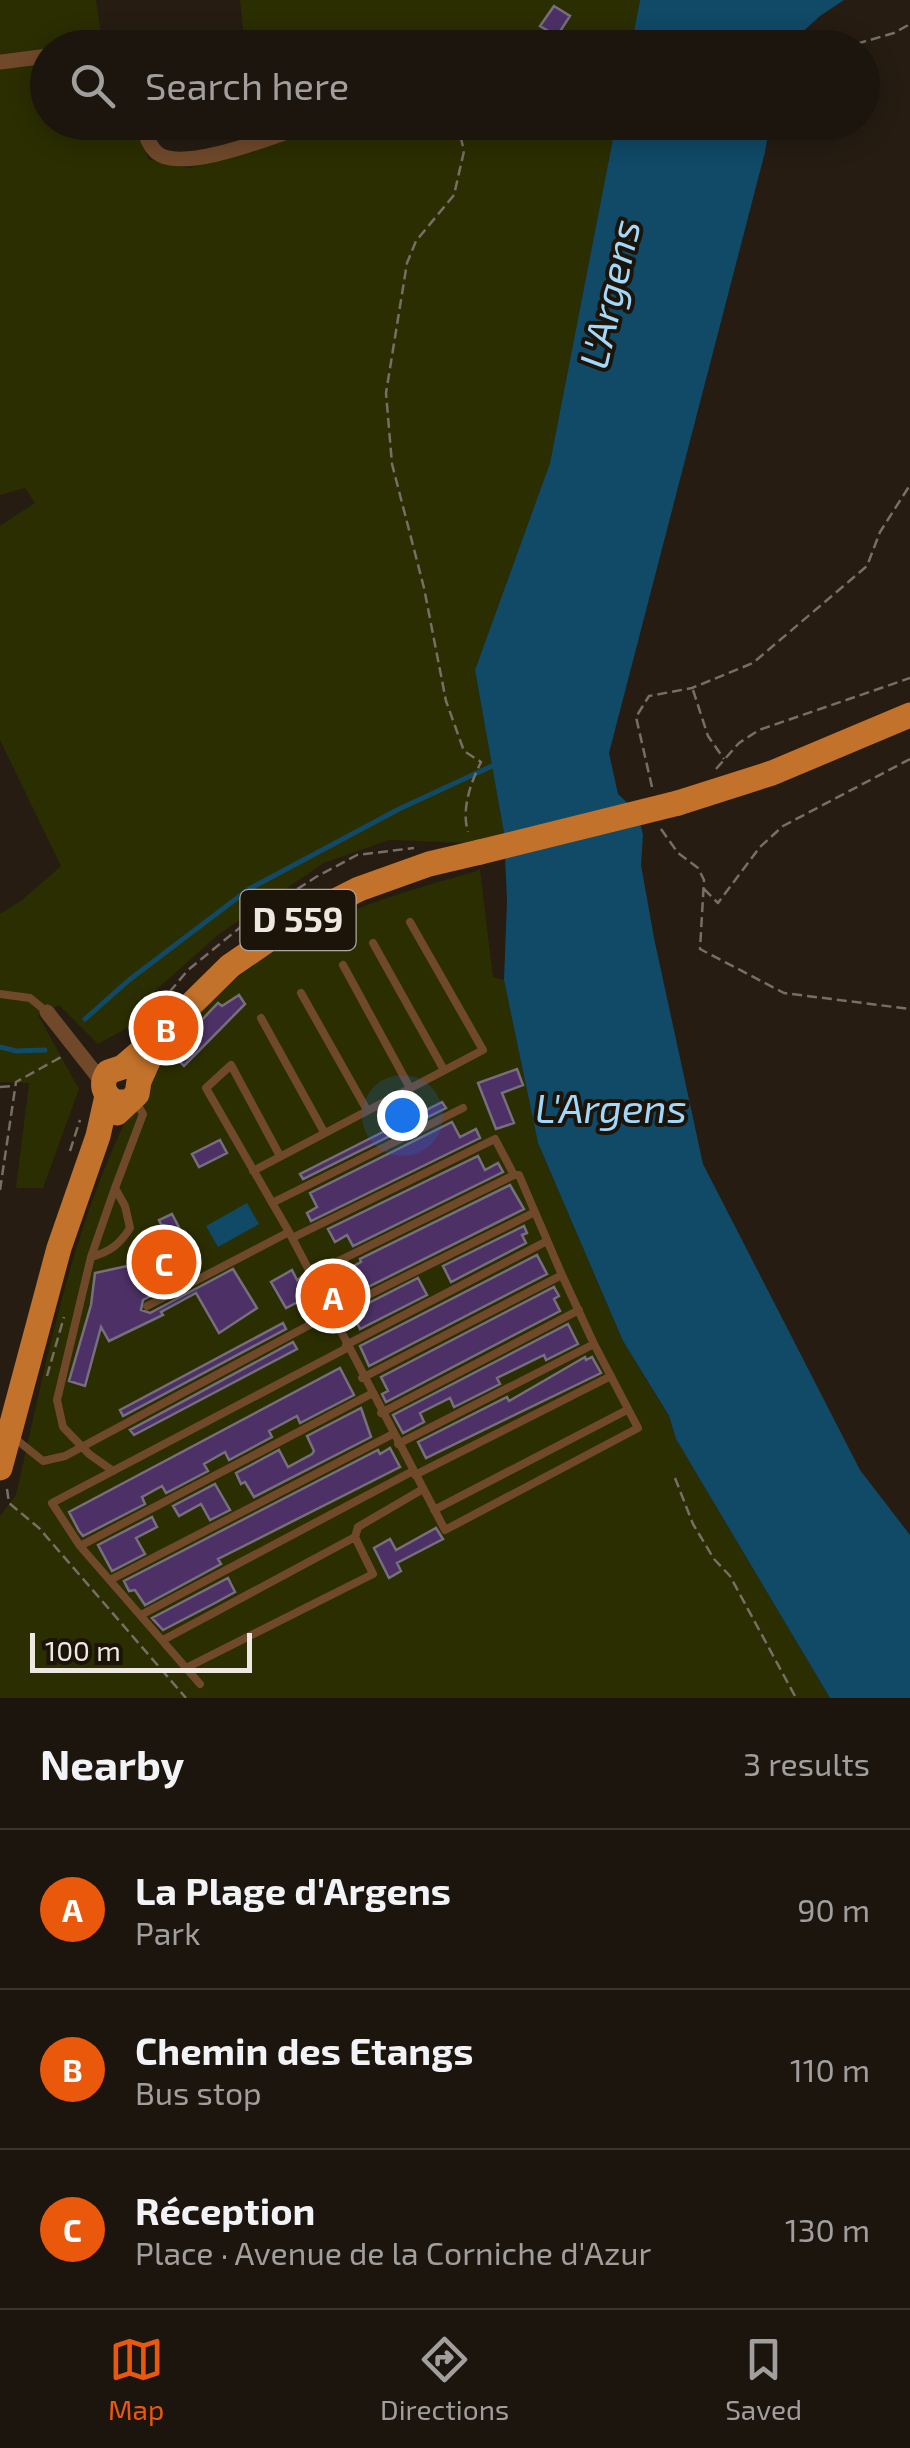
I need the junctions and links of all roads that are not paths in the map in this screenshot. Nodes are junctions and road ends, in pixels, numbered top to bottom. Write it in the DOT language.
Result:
graph roads {
  1 [pos="30,58"];
  2 [pos="0,62"];
  3 [pos="149,140"];
  4 [pos="257,140"];
  5 [pos="910,715"];
  6 [pos="410,922"];
  7 [pos="373,943"];
  8 [pos="343,965"];
  9 [pos="301,993"];
  10 [pos="0,994"];
  11 [pos="47,1012"];
  12 [pos="261,1018"];
  13 [pos="444,1070"];
  14 [pos="122,1085"];
  15 [pos="410,1088"];
  16 [pos="463,1108"];
  17 [pos="367,1110"];
  18 [pos="324,1132"];
  19 [pos="280,1156"];
  20 [pos="253,1171"];
  21 [pos="514,1175"];
  22 [pos="115,1188"];
  23 [pos="272,1203"];
  24 [pos="535,1212"];
  25 [pos="290,1235"];
  26 [pos="548,1241"];
  27 [pos="91,1257"];
  28 [pos="310,1275"];
  29 [pos="562,1275"];
  30 [pos="146,1306"];
  31 [pos="579,1310"];
  32 [pos="330,1314"];
  33 [pos="594,1344"];
  34 [pos="346,1346"];
  35 [pos="610,1376"];
  36 [pos="362,1378"];
  37 [pos="371,1394"];
  38 [pos="627,1410"];
  39 [pos="381,1412"];
  40 [pos="9,1433"];
  41 [pos="393,1434"];
  42 [pos="398,1444"];
  43 [pos="84,1446"];
  44 [pos="5,1471"];
  45 [pos="113,1471"];
  46 [pos="414,1473"];
  47 [pos="423,1490"];
  48 [pos="434,1510"];
  49 [pos="355,1537"];
  50 [pos="80,1546"];
  51 [pos="110,1580"];
  52 [pos="140,1615"];
  53 [pos="163,1640"];
  54 [pos="186,1668"];
  55 [pos="200,1684"];
  1 -- 2 [label="street"];
  3 -- 4 [label="street"];
  5 -- 14 [label="main road, D 559, bridge"];
  6 -- 13 [label="lane"];
  7 -- 13 [label="lane"];
  8 -- 15 [label="lane"];
  9 -- 17 [label="lane"];
  10 -- 11 [label="lane"];
  11 -- 14 [label="street"];
  12 -- 18 [label="lane"];
  13 -- 15 [label="lane"];
  14 -- 22 [label="lane"];
  14 -- 40 [label="main road, D 559"];
  15 -- 17 [label="lane"];
  16 -- 23 [label="lane"];
  17 -- 18 [label="lane"];
  18 -- 19 [label="lane"];
  19 -- 20 [label="lane"];
  19 -- 20 [label="lane"];
  20 -- 23 [label="lane"];
  21 -- 24 [label="lane"];
  21 -- 25 [label="lane"];
  21 -- 28 [label="lane"];
  22 -- 27 [label="lane"];
  22 -- 27 [label="lane"];
  23 -- 25 [label="lane"];
  24 -- 26 [label="lane"];
  24 -- 32 [label="lane"];
  25 -- 28 [label="lane"];
  25 -- 30 [label="lane"];
  26 -- 29 [label="lane"];
  26 -- 34 [label="lane"];
  27 -- 43 [label="lane"];
  28 -- 32 [label="lane"];
  29 -- 31 [label="lane"];
  29 -- 36 [label="lane"];
  31 -- 33 [label="lane"];
  31 -- 39 [label="lane"];
  32 -- 34 [label="lane"];
  32 -- 43 [label="lane"];
  33 -- 35 [label="lane"];
  33 -- 42 [label="lane"];
  34 -- 36 [label="lane"];
  34 -- 45 [label="lane"];
  35 -- 38 [label="lane"];
  35 -- 46 [label="lane"];
  36 -- 37 [label="lane"];
  37 -- 39 [label="lane"];
  37 -- 50 [label="lane"];
  38 -- 48 [label="lane"];
  38 -- 48 [label="lane"];
  39 -- 41 [label="lane"];
  40 -- 43 [label="lane"];
  40 -- 44 [label="main road, D 559"];
  41 -- 42 [label="lane"];
  41 -- 51 [label="lane"];
  42 -- 46 [label="lane"];
  43 -- 45 [label="lane"];
  45 -- 50 [label="lane"];
  46 -- 47 [label="lane"];
  46 -- 52 [label="lane"];
  47 -- 48 [label="lane"];
  47 -- 49 [label="lane"];
  49 -- 53 [label="lane"];
  49 -- 54 [label="lane"];
  50 -- 51 [label="lane"];
  51 -- 52 [label="lane"];
  52 -- 53 [label="lane"];
  53 -- 54 [label="lane"];
  54 -- 55 [label="lane"];
}
